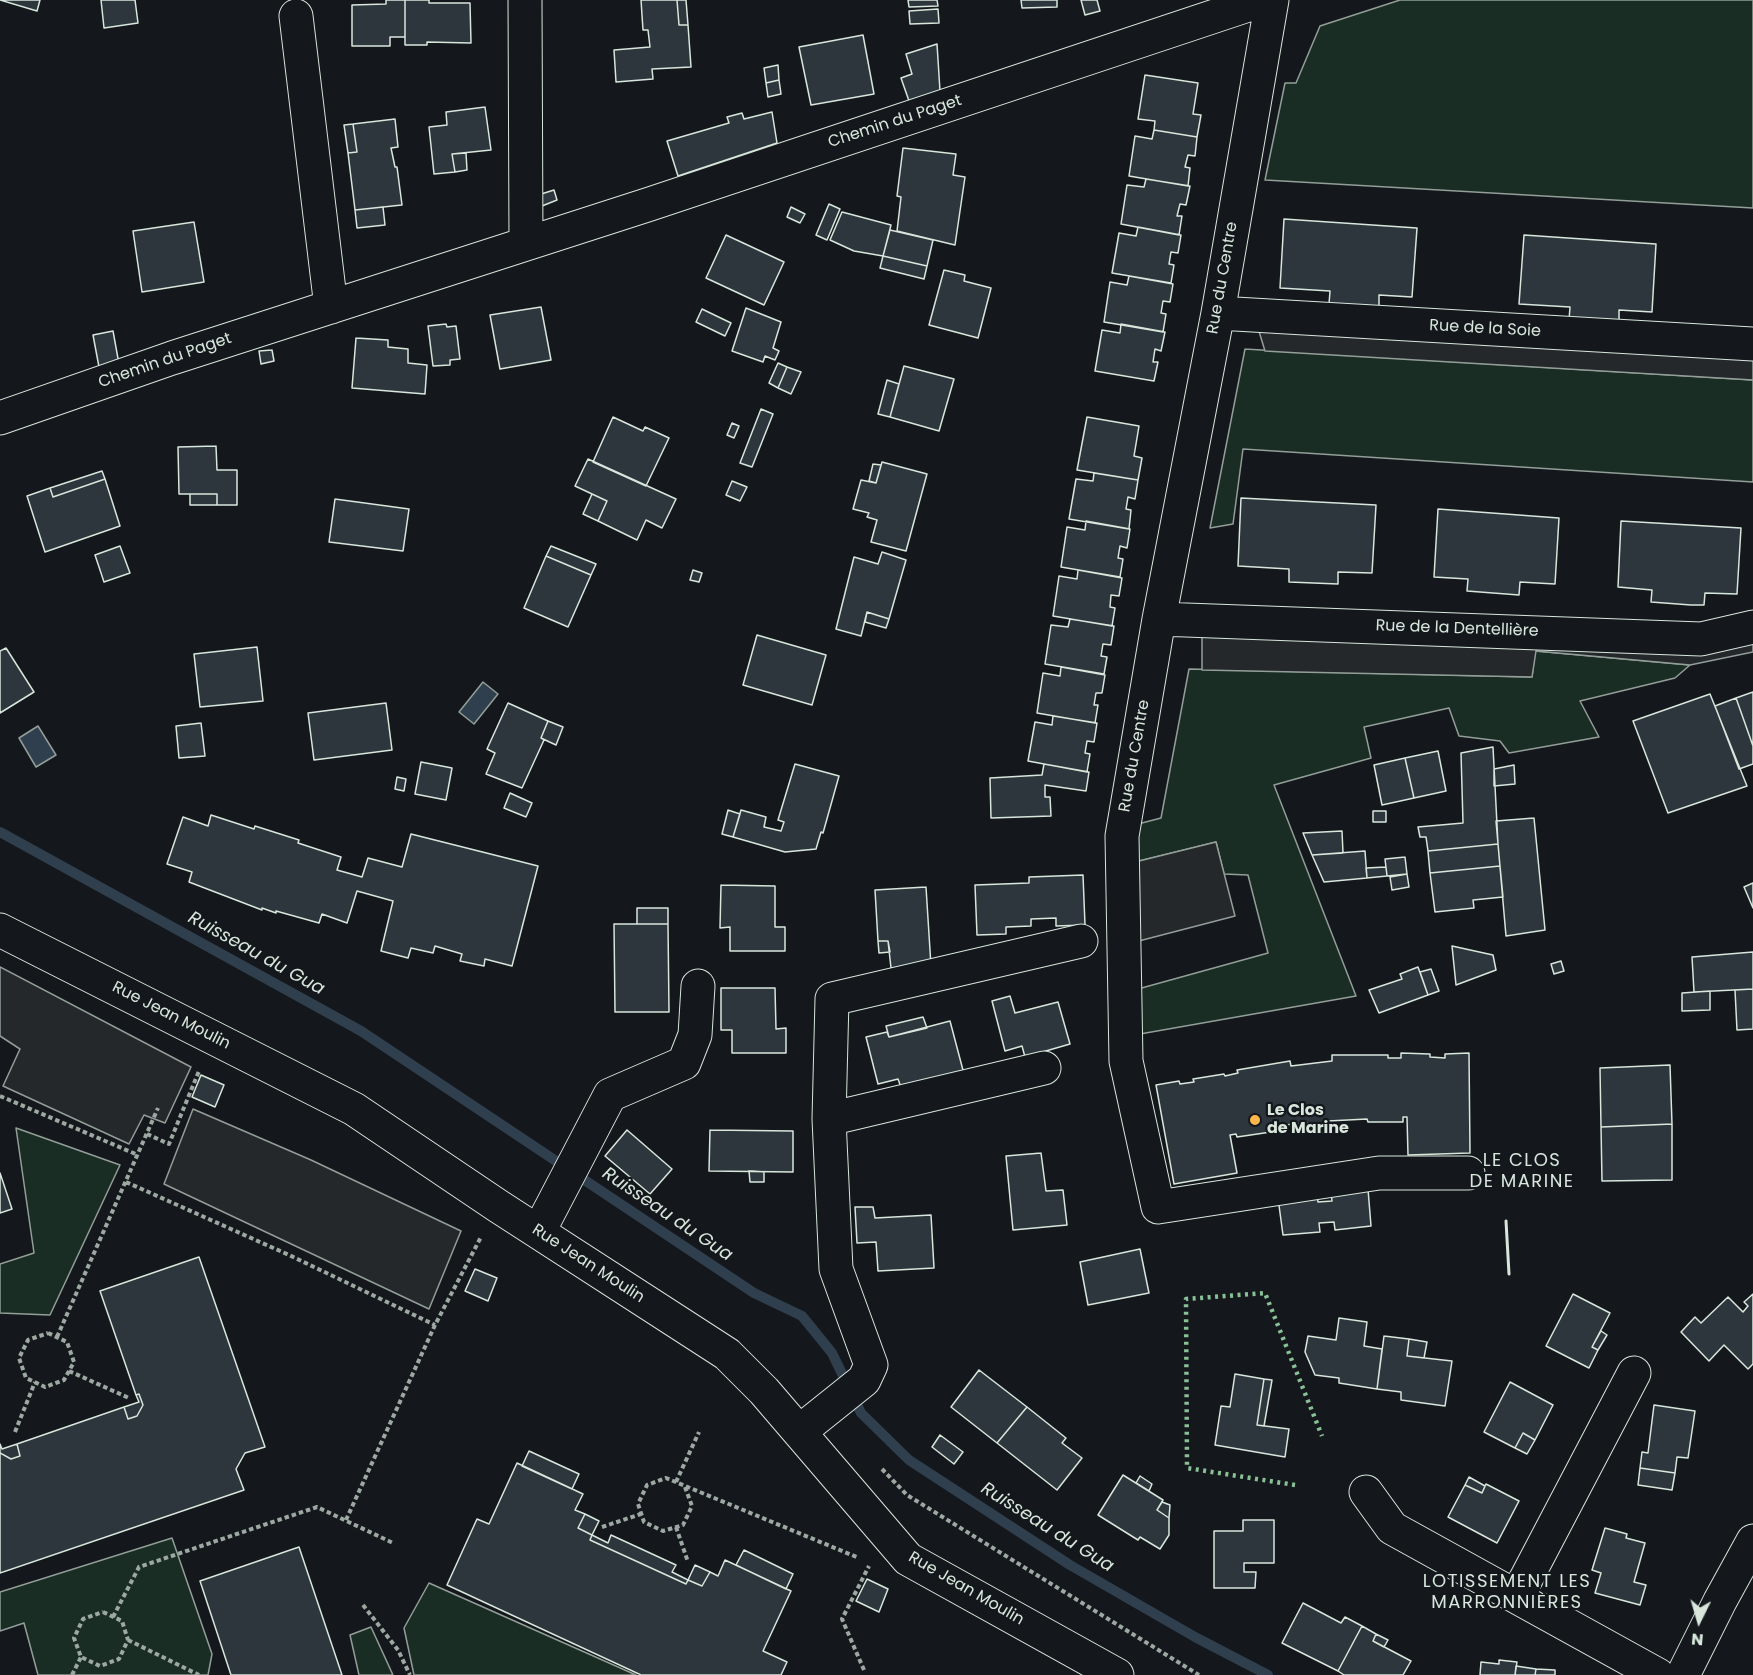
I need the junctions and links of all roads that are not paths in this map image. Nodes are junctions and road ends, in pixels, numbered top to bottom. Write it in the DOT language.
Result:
graph roads {
  1 [pos="525,0"];
  2 [pos="1260,1"];
  3 [pos="296,16"];
  4 [pos="526,244"];
  5 [pos="331,307"];
  6 [pos="1218,313"];
  7 [pos="1753,344"];
  8 [pos="0,418"];
  9 [pos="1159,619"];
  10 [pos="1753,627"];
  11 [pos="0,930"];
  12 [pos="1081,941"];
  13 [pos="699,986"];
  14 [pos="1044,1068"];
  15 [pos="829,1119"];
  16 [pos="1468,1173"];
  17 [pos="539,1231"];
  18 [pos="1634,1373"];
  19 [pos="799,1432"];
  20 [pos="1366,1492"];
  21 [pos="1753,1541"];
  22 [pos="1517,1596"];
  23 [pos="1117,1675"];
  24 [pos="1658,1675"];
  25 [pos="1683,1675"];
  1 -- 4 [label="street"];
  2 -- 4 [label="street, Chemin du Paget"];
  2 -- 6 [label="street, Rue du Centre"];
  3 -- 5 [label="street"];
  4 -- 5 [label="street, Chemin du Paget"];
  5 -- 8 [label="street, Chemin du Paget"];
  6 -- 7 [label="street, Rue de la Soie"];
  6 -- 9 [label="street, Rue du Centre"];
  9 -- 10 [label="street, Rue de la Dentellière"];
  9 -- 16 [label="street, Rue du Centre"];
  11 -- 17 [label="street, Rue Jean Moulin"];
  12 -- 15 [label="street"];
  13 -- 17 [label="street"];
  14 -- 15 [label="street"];
  15 -- 19 [label="street"];
  17 -- 19 [label="street, Rue Jean Moulin"];
  18 -- 22 [label="street"];
  19 -- 23 [label="street, Rue Jean Moulin"];
  20 -- 22 [label="street"];
  21 -- 25 [label="street"];
  22 -- 24 [label="street"];
}
